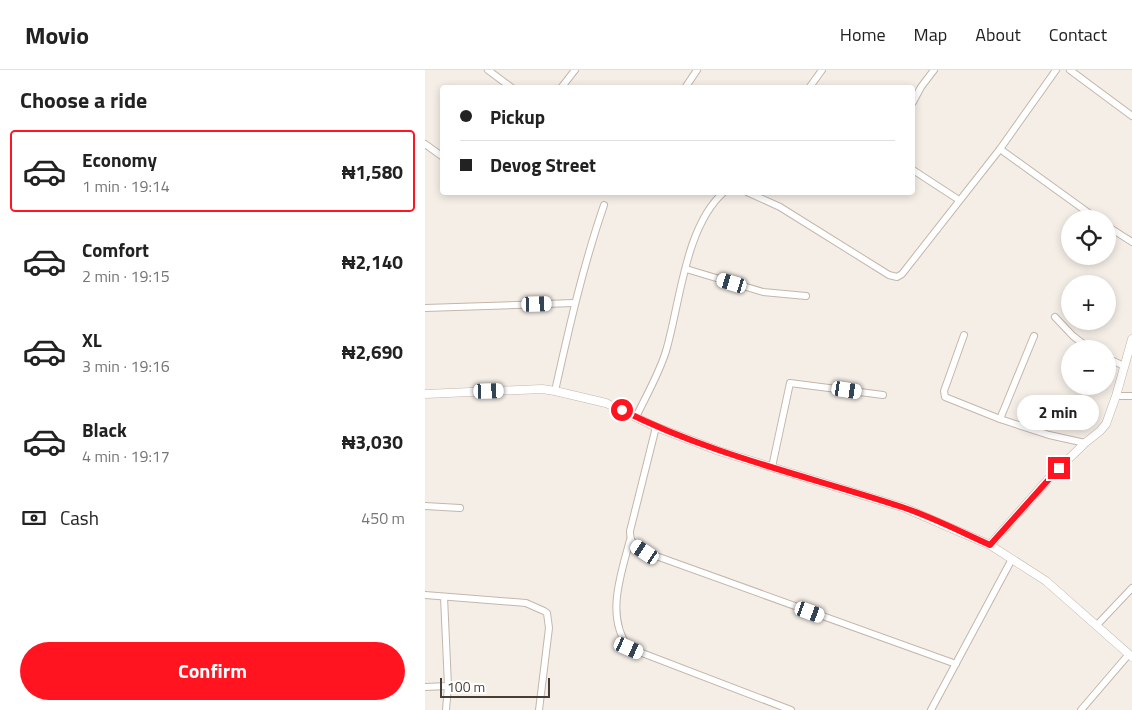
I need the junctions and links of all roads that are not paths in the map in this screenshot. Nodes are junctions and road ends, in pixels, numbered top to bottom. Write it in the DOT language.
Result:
graph roads {
  1 [pos="489,70"];
  2 [pos="575,70"];
  3 [pos="697,70"];
  4 [pos="822,70"];
  5 [pos="933,70"];
  6 [pos="1056,70"];
  7 [pos="1070,70"];
  8 [pos="508,85"];
  9 [pos="563,85"];
  10 [pos="687,85"];
  11 [pos="811,85"];
  12 [pos="915,98"];
  13 [pos="1132,116"];
  14 [pos="425,144"];
  15 [pos="1000,149"];
  16 [pos="440,155"];
  17 [pos="915,171"];
  18 [pos="721,195"];
  19 [pos="754,195"];
  20 [pos="959,200"];
  21 [pos="604,205"];
  22 [pos="1085,210"];
  23 [pos="1116,232"];
  24 [pos="1132,242"];
  25 [pos="686,269"];
  26 [pos="807,296"];
  27 [pos="574,303"];
  28 [pos="425,308"];
  29 [pos="1055,316"];
  30 [pos="964,336"];
  31 [pos="1034,336"];
  32 [pos="1132,339"];
  33 [pos="1078,340"];
  34 [pos="1116,362"];
  35 [pos="1124,366"];
  36 [pos="555,391"];
  37 [pos="425,394"];
  38 [pos="883,395"];
  39 [pos="1116,396"];
  40 [pos="1132,396"];
  41 [pos="636,417"];
  42 [pos="1000,420"];
  43 [pos="656,427"];
  44 [pos="1085,443"];
  45 [pos="773,467"];
  46 [pos="425,506"];
  47 [pos="460,508"];
  48 [pos="630,540"];
  49 [pos="990,545"];
  50 [pos="1012,559"];
  51 [pos="1132,588"];
  52 [pos="425,595"];
  53 [pos="444,597"];
  54 [pos="1097,625"];
  55 [pos="1131,655"];
  56 [pos="956,664"];
  57 [pos="425,686"];
  58 [pos="448,686"];
  59 [pos="446,710"];
  60 [pos="539,710"];
  61 [pos="791,710"];
  62 [pos="931,710"];
  63 [pos="1081,710"];
  1 -- 8 [label="street"];
  2 -- 9 [label="street"];
  3 -- 10 [label="street"];
  4 -- 11 [label="street"];
  5 -- 12 [label="street"];
  6 -- 15 [label="street"];
  7 -- 13 [label="street"];
  14 -- 16 [label="street"];
  15 -- 20 [label="street"];
  15 -- 22 [label="street"];
  17 -- 20 [label="street"];
  18 -- 25 [label="street"];
  19 -- 20 [label="street"];
  21 -- 27 [label="street"];
  23 -- 24 [label="street"];
  25 -- 26 [label="street"];
  25 -- 41 [label="street"];
  27 -- 28 [label="street"];
  27 -- 36 [label="street"];
  29 -- 33 [label="street"];
  30 -- 42 [label="street"];
  31 -- 42 [label="street"];
  32 -- 35 [label="street"];
  34 -- 35 [label="street"];
  35 -- 39 [label="street"];
  36 -- 37 [label="street"];
  36 -- 41 [label="street"];
  38 -- 45 [label="street"];
  39 -- 40 [label="street"];
  39 -- 44 [label="street"];
  41 -- 43 [label="street"];
  42 -- 44 [label="street"];
  43 -- 45 [label="street"];
  43 -- 48 [label="street"];
  44 -- 49 [label="street"];
  45 -- 49 [label="street"];
  46 -- 47 [label="street"];
  48 -- 56 [label="street"];
  48 -- 61 [label="street"];
  49 -- 50 [label="street"];
  50 -- 54 [label="street"];
  50 -- 56 [label="street"];
  51 -- 54 [label="street"];
  52 -- 53 [label="street"];
  53 -- 58 [label="street"];
  53 -- 60 [label="street"];
  54 -- 55 [label="street"];
  55 -- 63 [label="street"];
  56 -- 62 [label="street"];
  57 -- 58 [label="street"];
  58 -- 59 [label="street"];
}
